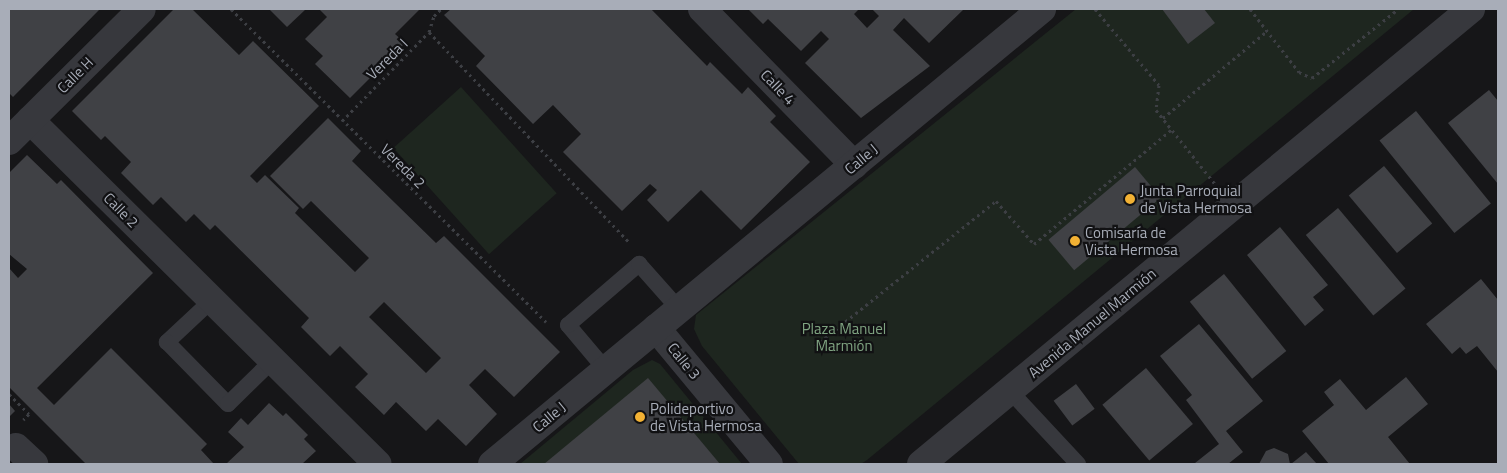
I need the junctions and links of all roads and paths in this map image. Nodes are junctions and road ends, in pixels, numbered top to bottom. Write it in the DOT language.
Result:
graph roads {
  1 [pos="142,9"];
  2 [pos="231,9"];
  3 [pos="441,9"];
  4 [pos="702,9"];
  5 [pos="1042,9"];
  6 [pos="1094,9"];
  7 [pos="1250,9"];
  8 [pos="1398,9"];
  9 [pos="1471,9"];
  10 [pos="1267,31"];
  11 [pos="429,32"];
  12 [pos="1164,118"];
  13 [pos="30,120"];
  14 [pos="342,120"];
  15 [pos="1172,129"];
  16 [pos="9,141"];
  17 [pos="854,165"];
  18 [pos="1232,206"];
  19 [pos="639,264"];
  20 [pos="212,300"];
  21 [pos="679,309"];
  22 [pos="568,325"];
  23 [pos="656,328"];
  24 [pos="815,346"];
  25 [pos="273,360"];
  26 [pos="606,370"];
  27 [pos="1010,391"];
  28 [pos="9,394"];
  29 [pos="29,414"];
  30 [pos="378,464"];
  31 [pos="492,464"];
  32 [pos="769,464"];
  33 [pos="921,464"];
  34 [pos="1078,464"];
  1 -- 13 [label="street, Calle H"];
  2 -- 14 [label="path, Vereda 2"];
  3 -- 11 [label="path, Vereda I"];
  4 -- 17 [label="street, Calle 4"];
  5 -- 17 [label="street, Calle J"];
  6 -- 12 [label="path"];
  7 -- 10 [label="path"];
  8 -- 10 [label="path"];
  9 -- 18 [label="street, Avenida Manuel Marmión"];
  10 -- 12 [label="path"];
  11 -- 14 [label="path, Vereda I"];
  11 -- 19 [label="path"];
  12 -- 15 [label="path"];
  13 -- 16 [label="street, Calle H"];
  13 -- 20 [label="street, Calle 2"];
  14 -- 22 [label="path, Vereda 2"];
  15 -- 18 [label="path"];
  15 -- 24 [label="path"];
  17 -- 21 [label="street, Calle J"];
  18 -- 27 [label="street, Avenida Manuel Marmión"];
  19 -- 21 [label="lane"];
  19 -- 22 [label="lane"];
  20 -- 25 [label="street, Calle 2"];
  20 -- 25 [label="lane"];
  21 -- 23 [label="street, Calle J"];
  22 -- 26 [label="lane"];
  23 -- 26 [label="street, Calle J"];
  23 -- 32 [label="street, Calle 3"];
  25 -- 30 [label="street, Calle 2"];
  26 -- 31 [label="street, Calle J"];
  27 -- 33 [label="street, Avenida Manuel Marmión"];
  27 -- 34 [label="lane"];
  28 -- 29 [label="path"];
}
